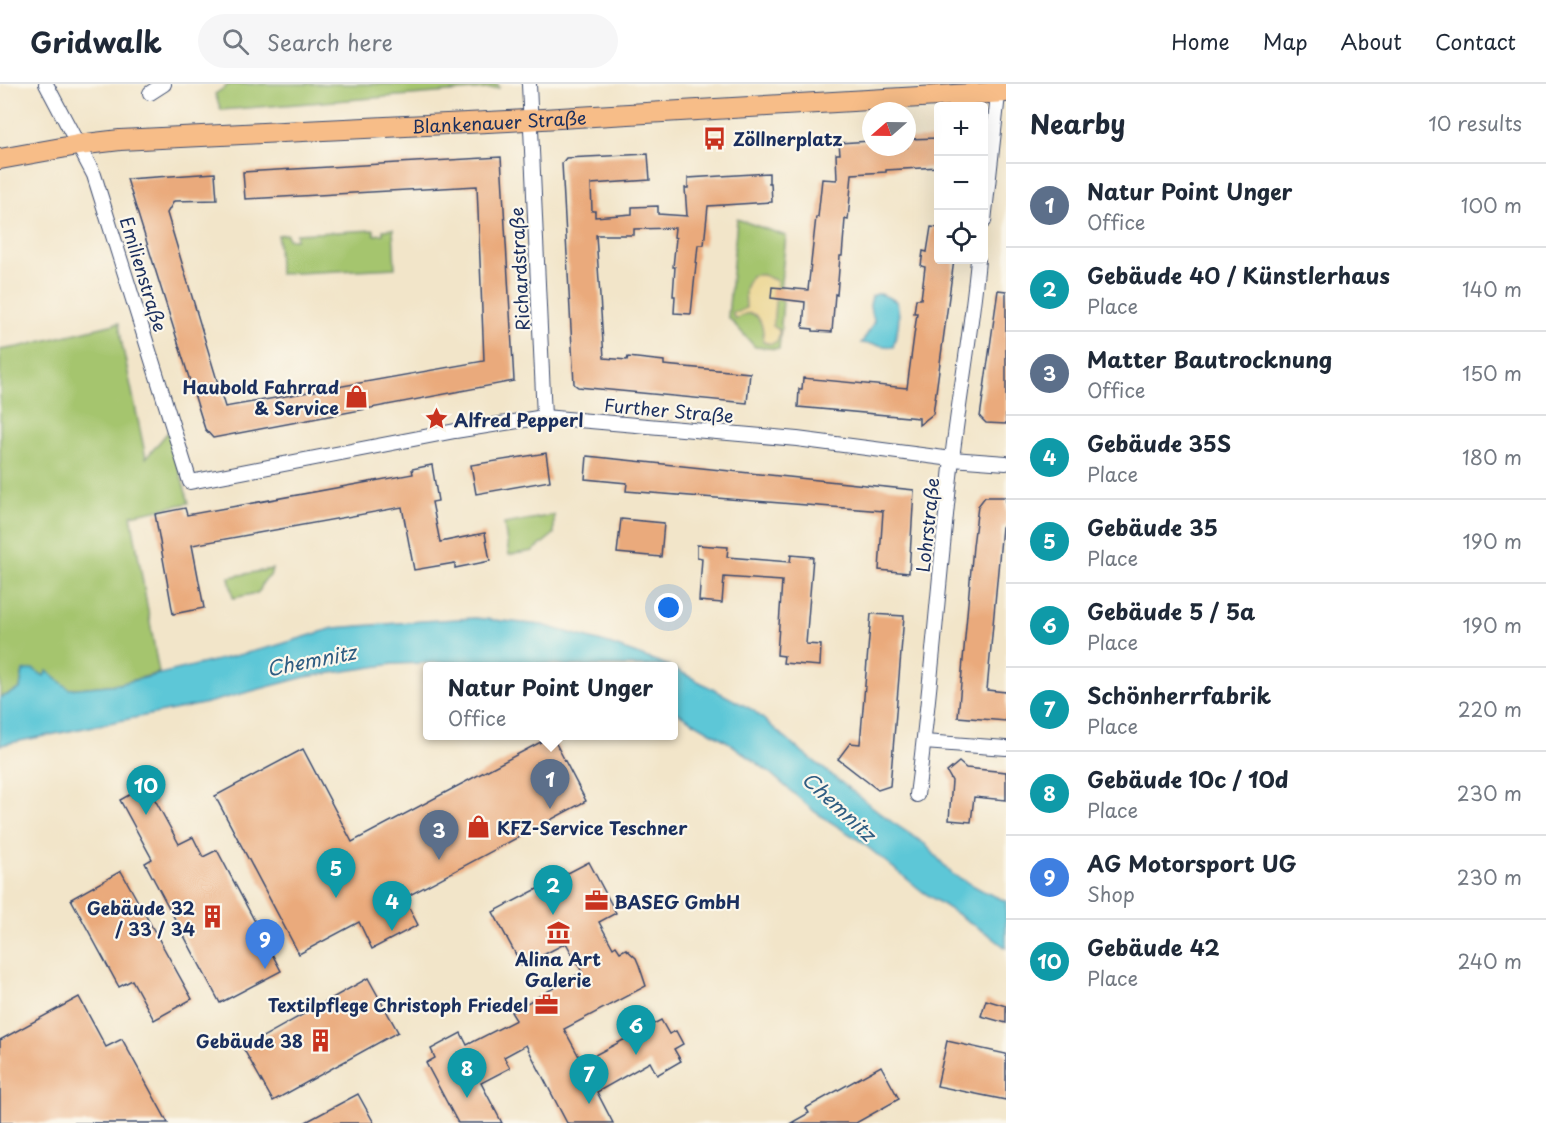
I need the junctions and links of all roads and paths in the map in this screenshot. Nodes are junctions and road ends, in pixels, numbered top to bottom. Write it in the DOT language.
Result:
graph roads {
  1 [pos="46,84"];
  2 [pos="164,84"];
  3 [pos="529,84"];
  4 [pos="1001,89"];
  5 [pos="150,93"];
  6 [pos="531,119"];
  7 [pos="78,145"];
  8 [pos="0,159"];
  9 [pos="985,210"];
  10 [pos="977,264"];
  11 [pos="544,417"];
  12 [pos="952,459"];
  13 [pos="1006,463"];
  14 [pos="190,482"];
  15 [pos="924,742"];
  16 [pos="1006,748"];
  17 [pos="917,795"];
  1 -- 7 [label="street, Emilienstraße"];
  2 -- 5 [label="street"];
  3 -- 6 [label="street, Richardstraße"];
  4 -- 6 [label="main road, Blankenauer Straße"];
  4 -- 9 [label="street"];
  6 -- 7 [label="main road, Blankenauer Straße"];
  6 -- 11 [label="street, Richardstraße"];
  7 -- 8 [label="main road, Blankenauer Straße"];
  7 -- 14 [label="street, Emilienstraße"];
  10 -- 12 [label="street, Lohrstraße"];
  11 -- 12 [label="street, Further Straße"];
  11 -- 14 [label="street, Further Straße"];
  12 -- 13 [label="street, Further Straße"];
  12 -- 15 [label="street, Lohrstraße"];
  15 -- 16 [label="street"];
  15 -- 17 [label="street, Lohrstraße"];
}
